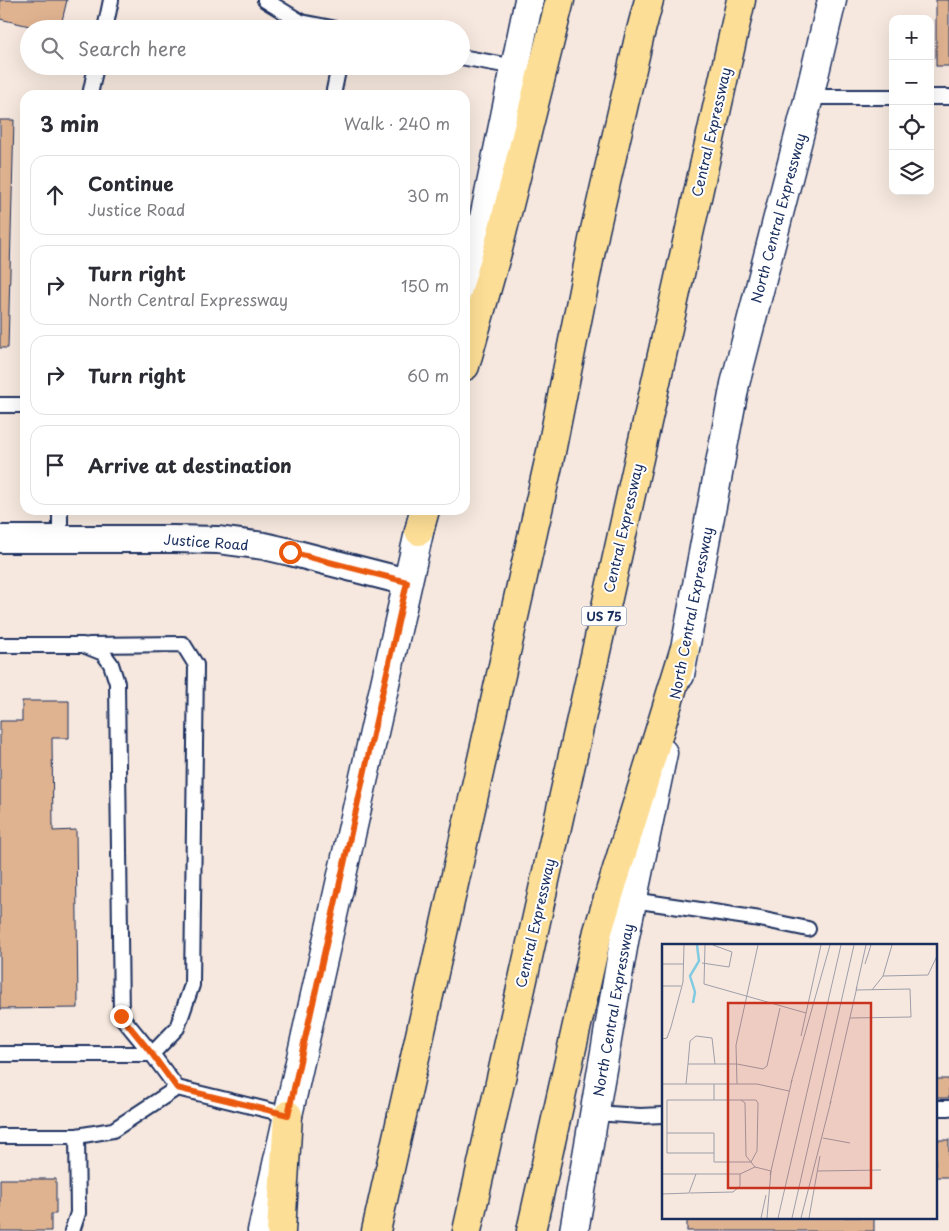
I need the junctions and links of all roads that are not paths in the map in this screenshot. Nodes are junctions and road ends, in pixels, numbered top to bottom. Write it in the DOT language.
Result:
graph roads {
  1 [pos="111,0"];
  2 [pos="265,0"];
  3 [pos="529,0"];
  4 [pos="560,0"];
  5 [pos="649,0"];
  6 [pos="741,0"];
  7 [pos="832,0"];
  8 [pos="107,20"];
  9 [pos="298,20"];
  10 [pos="470,59"];
  11 [pos="515,67"];
  12 [pos="94,75"];
  13 [pos="337,75"];
  14 [pos="91,90"];
  15 [pos="333,90"];
  16 [pos="809,97"];
  17 [pos="889,97"];
  18 [pos="934,97"];
  19 [pos="949,97"];
  20 [pos="470,286"];
  21 [pos="470,348"];
  22 [pos="0,405"];
  23 [pos="20,405"];
  24 [pos="60,515"];
  25 [pos="423,517"];
  26 [pos="60,538"];
  27 [pos="0,539"];
  28 [pos="407,582"];
  29 [pos="0,645"];
  30 [pos="83,645"];
  31 [pos="684,651"];
  32 [pos="633,900"];
  33 [pos="808,929"];
  34 [pos="0,1054"];
  35 [pos="152,1054"];
  36 [pos="177,1088"];
  37 [pos="936,1108"];
  38 [pos="949,1108"];
  39 [pos="595,1113"];
  40 [pos="288,1115"];
  41 [pos="662,1116"];
  42 [pos="0,1136"];
  43 [pos="77,1136"];
  44 [pos="72,1231"];
  45 [pos="262,1231"];
  46 [pos="281,1231"];
  47 [pos="376,1231"];
  48 [pos="467,1231"];
  49 [pos="531,1231"];
  50 [pos="574,1231"];
  1 -- 8 [label="lane"];
  2 -- 9 [label="lane"];
  3 -- 11 [label="main road"];
  4 -- 21 [label="highway"];
  5 -- 47 [label="highway"];
  6 -- 48 [label="highway, Central Expressway / US 75"];
  7 -- 16 [label="main road, North Central Expressway"];
  10 -- 11 [label="lane"];
  11 -- 20 [label="main road"];
  12 -- 14 [label="lane"];
  13 -- 15 [label="lane"];
  16 -- 17 [label="lane"];
  16 -- 31 [label="main road, North Central Expressway"];
  18 -- 19 [label="lane"];
  22 -- 23 [label="lane"];
  24 -- 26 [label="lane"];
  25 -- 28 [label="main road"];
  26 -- 27 [label="street, Justice Road"];
  26 -- 28 [label="street, Justice Road"];
  28 -- 40 [label="main road"];
  29 -- 30 [label="lane"];
  30 -- 35 [label="lane"];
  30 -- 35 [label="lane"];
  31 -- 32 [label="main road, North Central Expressway"];
  31 -- 49 [label="highway"];
  32 -- 33 [label="lane"];
  32 -- 39 [label="main road, North Central Expressway"];
  34 -- 35 [label="lane"];
  35 -- 36 [label="lane"];
  36 -- 40 [label="lane"];
  36 -- 43 [label="lane"];
  37 -- 38 [label="lane"];
  39 -- 41 [label="lane"];
  39 -- 50 [label="main road, North Central Expressway"];
  40 -- 45 [label="main road"];
  40 -- 46 [label="highway"];
  42 -- 43 [label="lane"];
  43 -- 44 [label="lane"];
}
